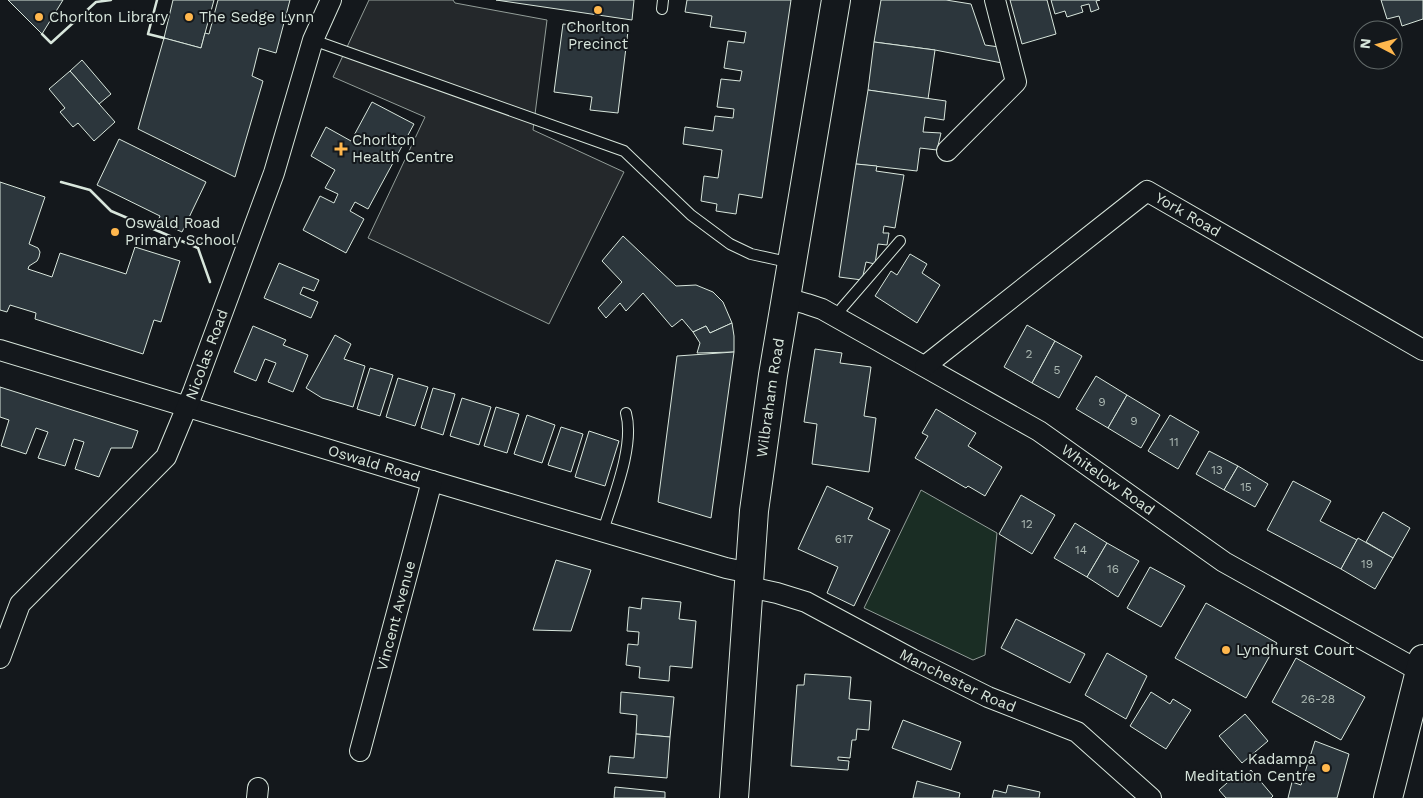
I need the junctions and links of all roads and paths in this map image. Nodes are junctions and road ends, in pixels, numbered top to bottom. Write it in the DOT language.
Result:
graph roads {
  1 [pos="331,0"];
  2 [pos="836,0"];
  3 [pos="995,0"];
  4 [pos="313,40"];
  5 [pos="947,151"];
  6 [pos="900,241"];
  7 [pos="792,263"];
  8 [pos="786,298"];
  9 [pos="837,318"];
  10 [pos="0,350"];
  11 [pos="1423,350"];
  12 [pos="925,366"];
  13 [pos="186,406"];
  14 [pos="626,413"];
  15 [pos="432,481"];
  16 [pos="602,531"];
  17 [pos="750,580"];
  18 [pos="0,658"];
  19 [pos="1422,668"];
  20 [pos="360,751"];
  21 [pos="734,798"];
  22 [pos="1152,798"];
  23 [pos="1388,798"];
  1 -- 4 [label="street, Nicolas Road"];
  2 -- 7 [label="main road, Wilbraham Road"];
  3 -- 5 [label="street"];
  4 -- 7 [label="lane"];
  4 -- 13 [label="street, Nicolas Road"];
  6 -- 9 [label="lane"];
  7 -- 8 [label="main road, Wilbraham Road"];
  8 -- 9 [label="street, Whitelow Road"];
  8 -- 17 [label="main road, Wilbraham Road"];
  9 -- 12 [label="street, Whitelow Road"];
  10 -- 13 [label="street, Oswald Road"];
  11 -- 12 [label="street, York Road"];
  12 -- 19 [label="street, Whitelow Road"];
  13 -- 15 [label="street, Oswald Road"];
  13 -- 18 [label="street, Nicolas Road"];
  14 -- 16 [label="lane"];
  15 -- 16 [label="street, Oswald Road"];
  15 -- 20 [label="street, Vincent Avenue"];
  16 -- 17 [label="street, Oswald Road"];
  17 -- 21 [label="main road, Wilbraham Road"];
  17 -- 22 [label="street, Manchester Road"];
  19 -- 23 [label="main road"];
}
